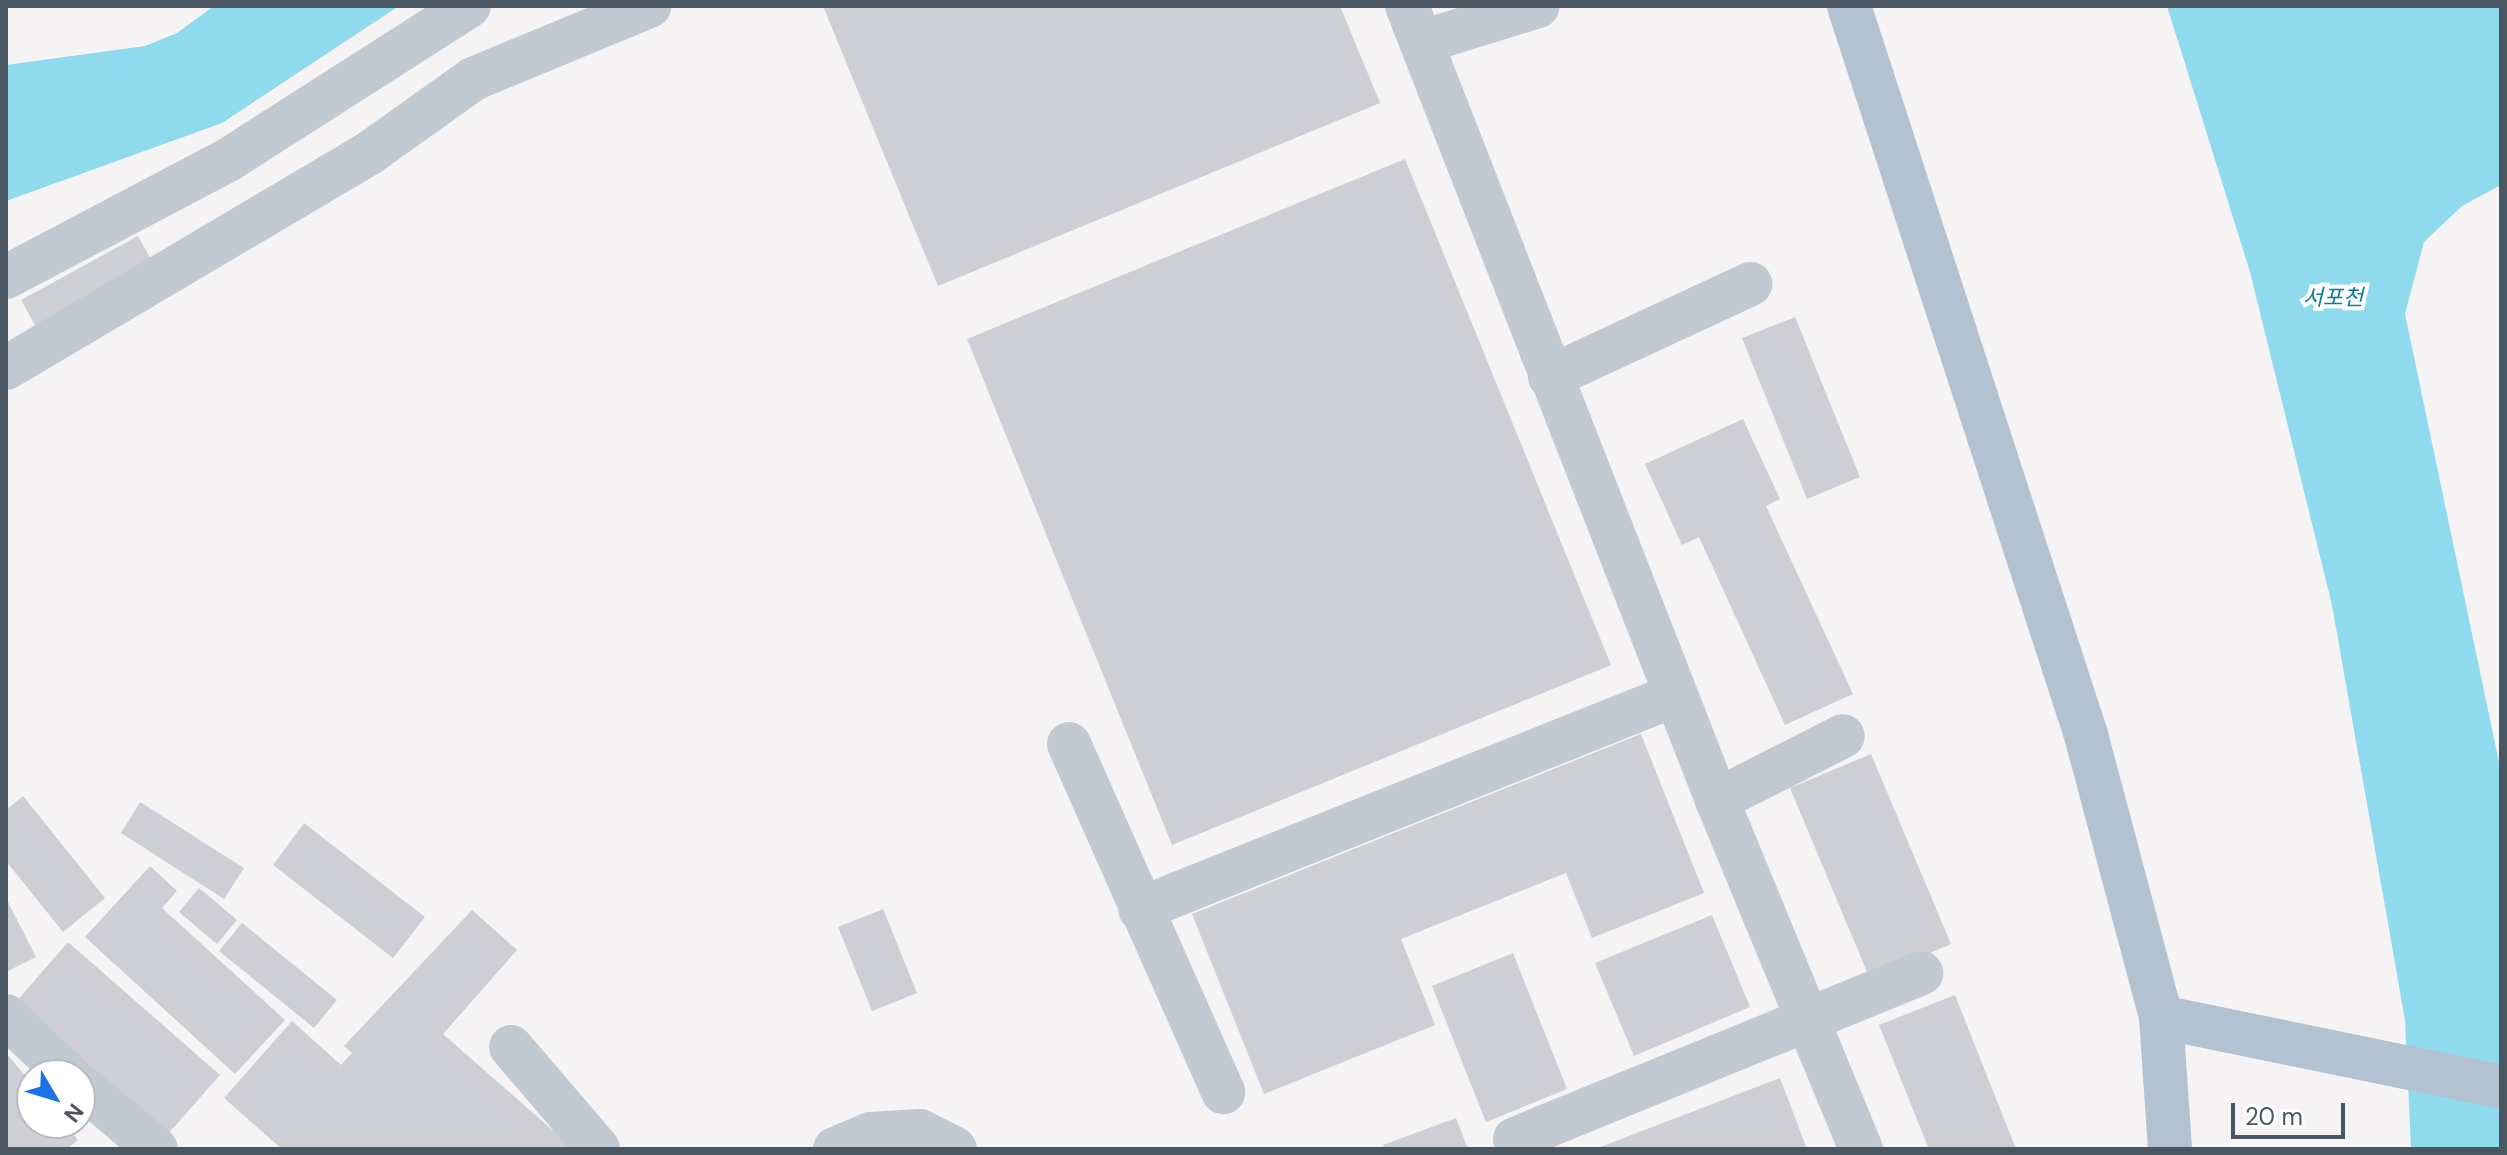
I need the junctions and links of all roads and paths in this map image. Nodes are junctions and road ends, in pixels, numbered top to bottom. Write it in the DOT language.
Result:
graph roads {
  1 [pos="469,6"];
  2 [pos="649,6"];
  3 [pos="1538,6"];
  4 [pos="1849,6"];
  5 [pos="1414,24"];
  6 [pos="6,277"];
  7 [pos="1750,284"];
  8 [pos="6,368"];
  9 [pos="1550,377"];
  10 [pos="1675,695"];
  11 [pos="1843,736"];
  12 [pos="1069,744"];
  13 [pos="1717,800"];
  14 [pos="1140,909"];
  15 [pos="1921,973"];
  16 [pos="6,1016"];
  17 [pos="1807,1016"];
  18 [pos="2161,1017"];
  19 [pos="511,1047"];
  20 [pos="51,1059"];
  21 [pos="2501,1087"];
  22 [pos="1223,1092"];
  23 [pos="96,1098"];
  24 [pos="1515,1139"];
  25 [pos="156,1149"];
  26 [pos="598,1149"];
  27 [pos="835,1149"];
  28 [pos="955,1149"];
  29 [pos="1861,1149"];
  30 [pos="2170,1149"];
  1 -- 6 [label="street"];
  2 -- 8 [label="street"];
  3 -- 5 [label="street"];
  4 -- 18 [label="main road"];
  5 -- 9 [label="street"];
  7 -- 9 [label="street"];
  9 -- 10 [label="street"];
  10 -- 13 [label="street"];
  10 -- 14 [label="street"];
  11 -- 13 [label="street"];
  12 -- 14 [label="street"];
  13 -- 17 [label="street"];
  14 -- 22 [label="street"];
  15 -- 17 [label="street"];
  16 -- 20 [label="street"];
  17 -- 24 [label="street"];
  17 -- 29 [label="street"];
  18 -- 21 [label="main road"];
  18 -- 30 [label="main road"];
  19 -- 26 [label="street"];
  23 -- 25 [label="street"];
  27 -- 28 [label="street"];
}
